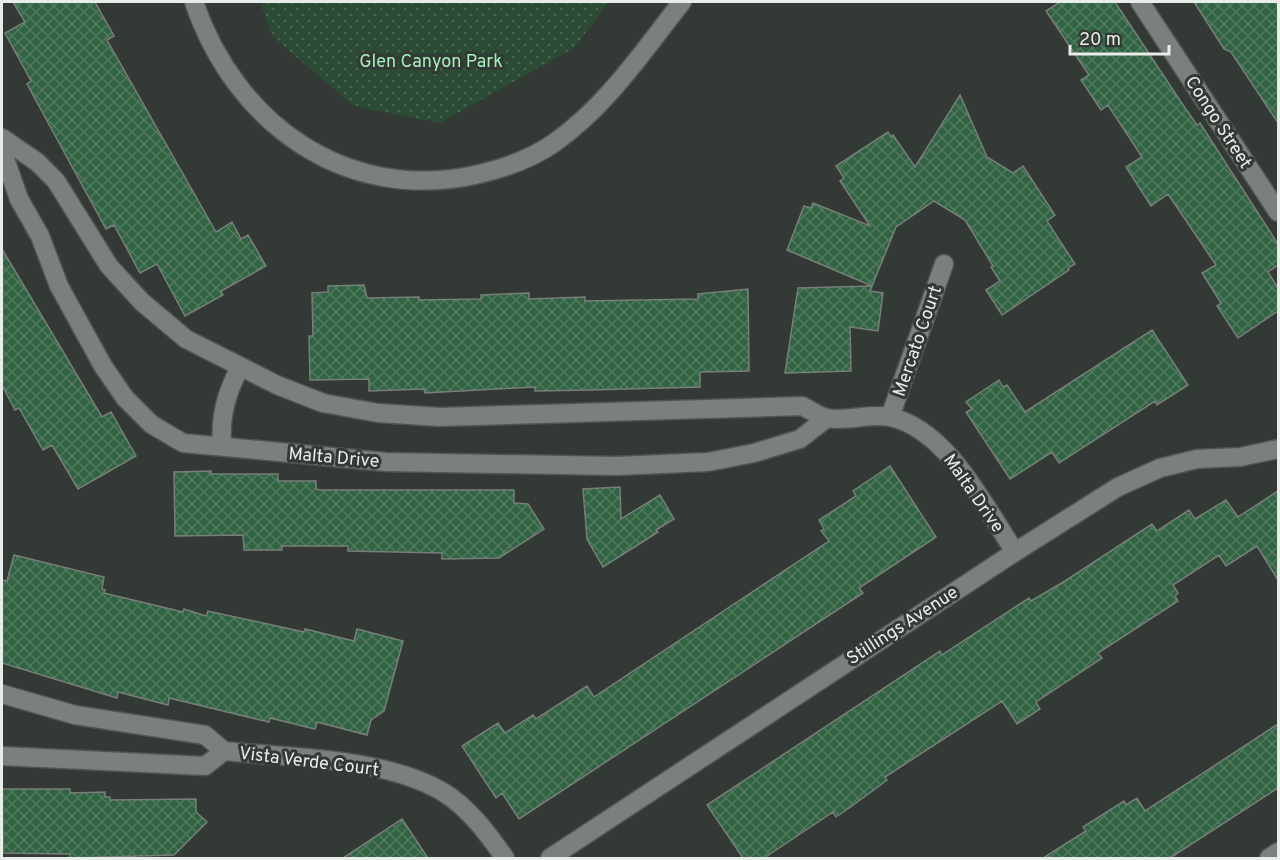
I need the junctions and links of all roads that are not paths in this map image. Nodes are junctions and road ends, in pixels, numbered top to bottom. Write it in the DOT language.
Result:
graph roads {
  1 [pos="194,2"];
  2 [pos="682,2"];
  3 [pos="1140,2"];
  4 [pos="2,138"];
  5 [pos="2,150"];
  6 [pos="1278,212"];
  7 [pos="944,264"];
  8 [pos="240,368"];
  9 [pos="890,417"];
  10 [pos="827,418"];
  11 [pos="222,445"];
  12 [pos="1278,449"];
  13 [pos="1015,552"];
  14 [pos="2,694"];
  15 [pos="224,751"];
  16 [pos="2,756"];
  17 [pos="1278,852"];
  18 [pos="505,858"];
  19 [pos="550,858"];
  20 [pos="1269,858"];
  1 -- 2 [label="street"];
  3 -- 6 [label="street, Congo Street"];
  4 -- 8 [label="street, Malta Drive"];
  5 -- 11 [label="street, Malta Drive"];
  7 -- 9 [label="street, Mercato Court"];
  8 -- 10 [label="street, Malta Drive"];
  8 -- 11 [label="street"];
  9 -- 10 [label="street, Malta Drive"];
  9 -- 13 [label="street, Malta Drive"];
  10 -- 11 [label="street, Malta Drive"];
  12 -- 13 [label="street, Stillings Avenue"];
  13 -- 19 [label="street, Stillings Avenue"];
  14 -- 15 [label="street, Vista Verde Court"];
  15 -- 16 [label="street, Vista Verde Court"];
  15 -- 18 [label="street, Vista Verde Court"];
  17 -- 20 [label="street"];
}
